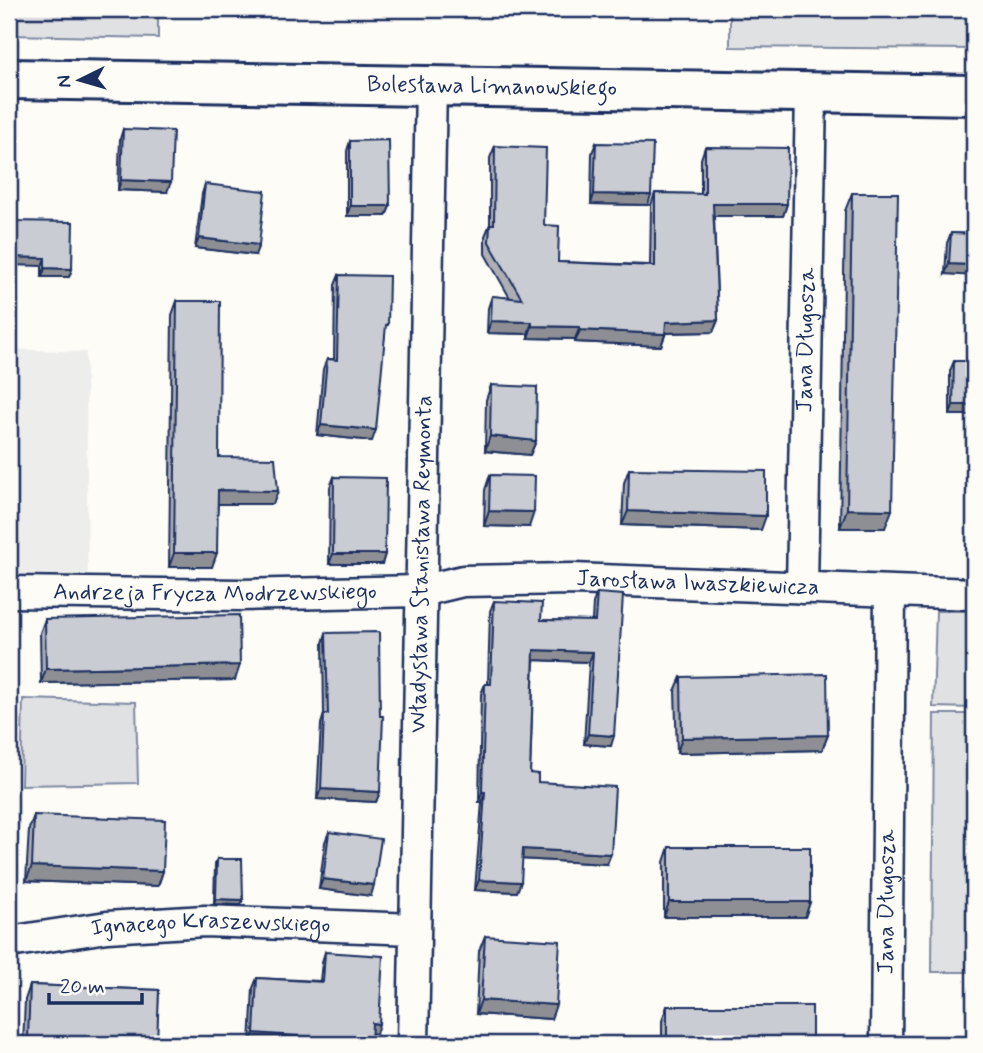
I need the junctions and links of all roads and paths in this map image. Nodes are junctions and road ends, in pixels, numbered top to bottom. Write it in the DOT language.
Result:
graph roads {
  1 [pos="9,79"];
  2 [pos="431,86"];
  3 [pos="811,92"];
  4 [pos="974,95"];
  5 [pos="802,588"];
  6 [pos="421,591"];
  7 [pos="9,592"];
  8 [pos="890,592"];
  9 [pos="974,594"];
  10 [pos="414,929"];
  11 [pos="9,942"];
  12 [pos="413,1044"];
  13 [pos="886,1044"];
  1 -- 2 [label="street, Bolesława Limanowskiego"];
  2 -- 3 [label="street, Bolesława Limanowskiego"];
  2 -- 6 [label="street, Władysława Stanisława Reymonta"];
  3 -- 4 [label="street, Bolesława Limanowskiego"];
  3 -- 5 [label="street, Jana Długosza"];
  5 -- 6 [label="street, Jarosława Iwaszkiewicza"];
  5 -- 8 [label="street, Jarosława Iwaszkiewicza"];
  6 -- 7 [label="street, Andrzeja Frycza Modrzewskiego"];
  6 -- 10 [label="street, Władysława Stanisława Reymonta"];
  8 -- 9 [label="street, Jarosława Iwaszkiewicza"];
  8 -- 13 [label="street, Jana Długosza"];
  10 -- 11 [label="street, Ignacego Kraszewskiego"];
  10 -- 12 [label="street, Władysława Stanisława Reymonta"];
}
